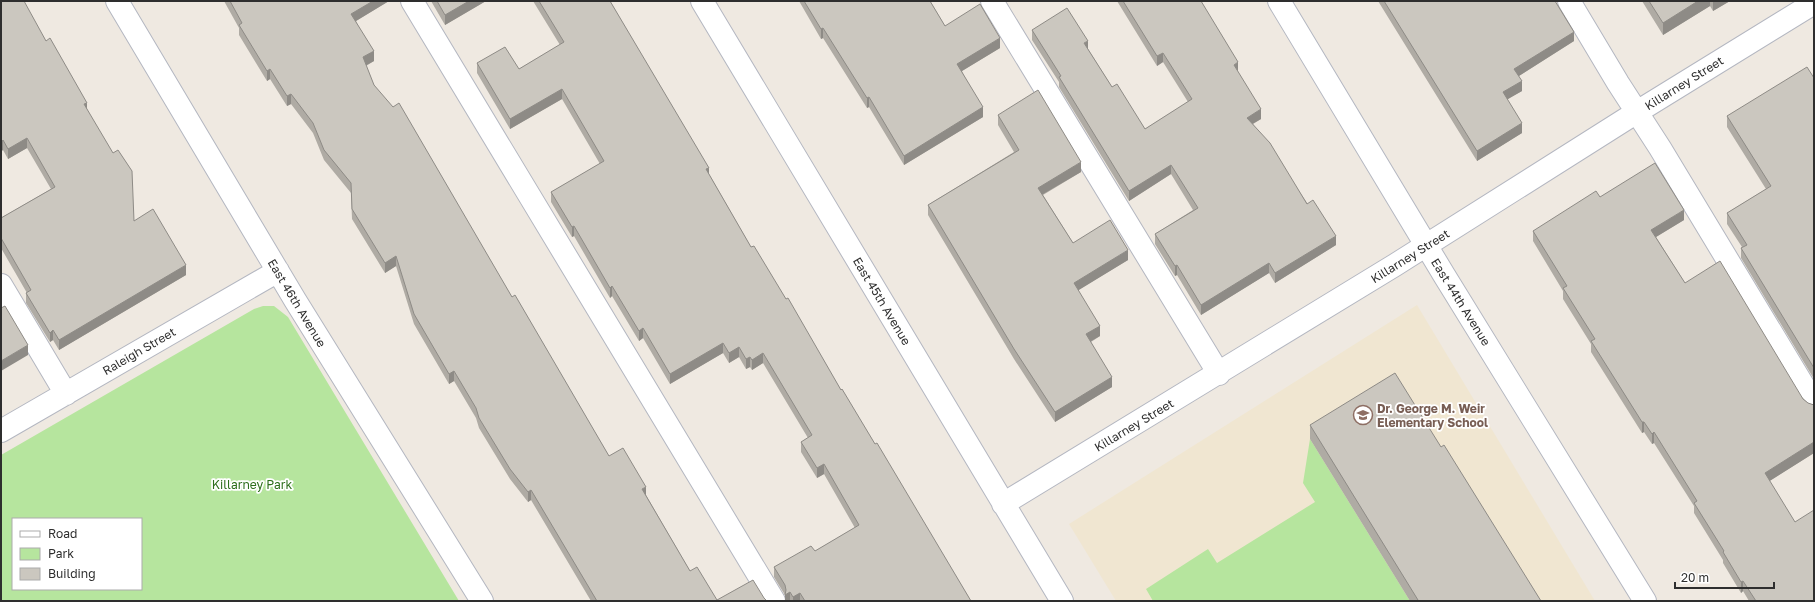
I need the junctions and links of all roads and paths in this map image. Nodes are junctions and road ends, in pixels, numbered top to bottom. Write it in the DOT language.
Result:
graph roads {
  1 [pos="117,1"];
  2 [pos="412,1"];
  3 [pos="702,1"];
  4 [pos="992,1"];
  5 [pos="1279,1"];
  6 [pos="1569,1"];
  7 [pos="1814,3"];
  8 [pos="1636,112"];
  9 [pos="1426,246"];
  10 [pos="278,271"];
  11 [pos="1,285"];
  12 [pos="1219,374"];
  13 [pos="66,394"];
  14 [pos="1814,403"];
  15 [pos="1,431"];
  16 [pos="1003,504"];
  17 [pos="482,601"];
  18 [pos="774,601"];
  19 [pos="1062,601"];
  20 [pos="1645,601"];
  1 -- 10 [label="street, East 46th Avenue"];
  2 -- 18 [label="street"];
  3 -- 16 [label="street, East 45th Avenue"];
  4 -- 12 [label="street"];
  5 -- 9 [label="street, East 44th Avenue"];
  6 -- 8 [label="street"];
  7 -- 8 [label="street, Killarney Street"];
  8 -- 9 [label="street, Killarney Street"];
  8 -- 14 [label="street"];
  9 -- 12 [label="street, Killarney Street"];
  9 -- 20 [label="street, East 44th Avenue"];
  10 -- 13 [label="street, Raleigh Street"];
  10 -- 17 [label="street, East 46th Avenue"];
  11 -- 13 [label="street"];
  12 -- 16 [label="street, Killarney Street"];
  13 -- 15 [label="street, Raleigh Street"];
  16 -- 19 [label="street, East 45th Avenue"];
}
